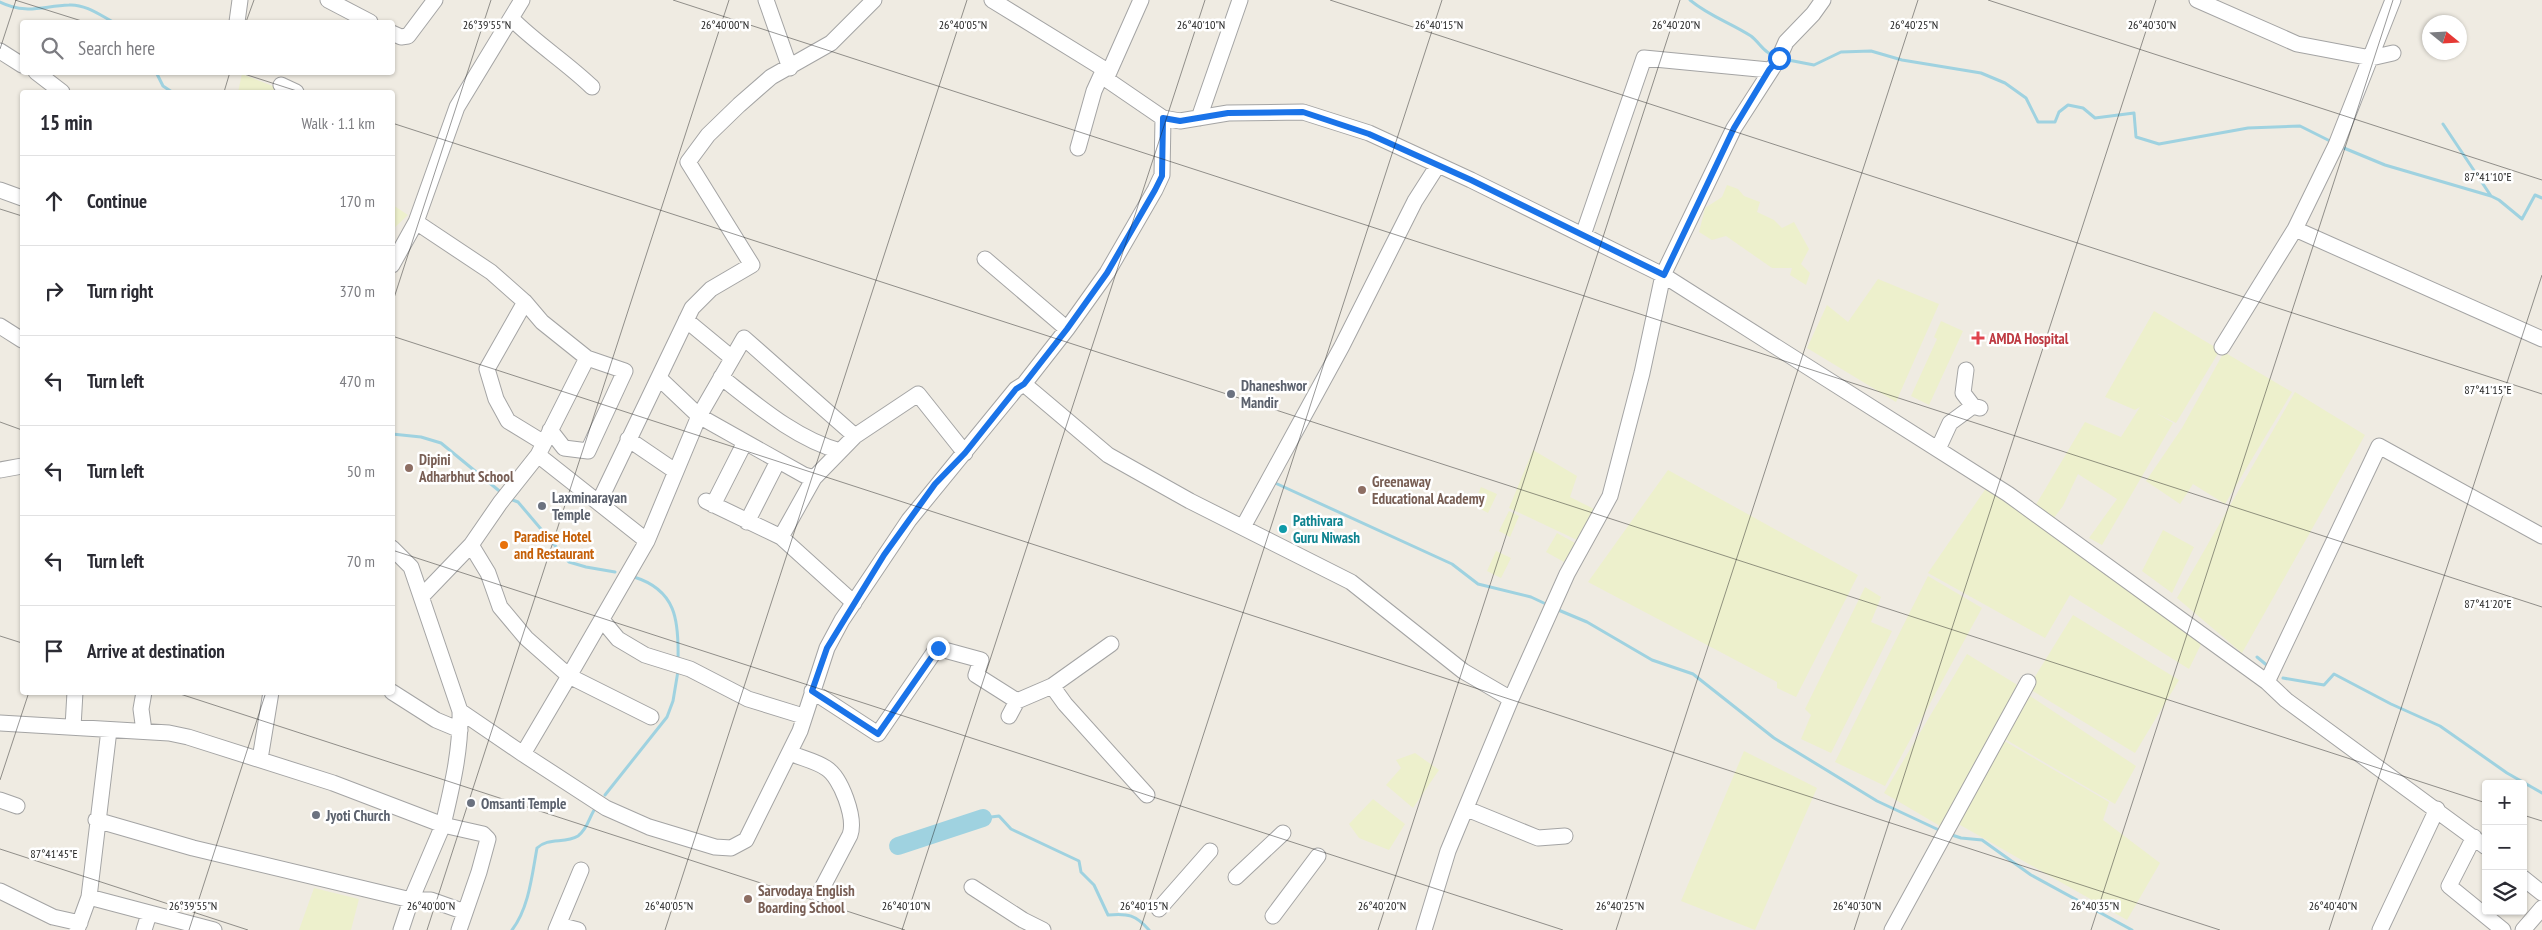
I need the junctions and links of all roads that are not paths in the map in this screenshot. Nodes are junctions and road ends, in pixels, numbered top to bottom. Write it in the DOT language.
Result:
graph roads {
  1 [pos="240,0"];
  2 [pos="328,0"];
  3 [pos="435,0"];
  4 [pos="522,0"];
  5 [pos="766,0"];
  6 [pos="874,0"];
  7 [pos="992,0"];
  8 [pos="1141,0"];
  9 [pos="1240,0"];
  10 [pos="1823,0"];
  11 [pos="2197,0"];
  12 [pos="2393,0"];
  13 [pos="512,19"];
  14 [pos="237,20"];
  15 [pos="366,20"];
  16 [pos="395,34"];
  17 [pos="0,51"];
  18 [pos="2393,53"];
  19 [pos="2371,58"];
  20 [pos="20,64"];
  21 [pos="790,68"];
  22 [pos="1769,70"];
  23 [pos="1105,74"];
  24 [pos="40,75"];
  25 [pos="281,85"];
  26 [pos="592,87"];
  27 [pos="59,90"];
  28 [pos="292,90"];
  29 [pos="1163,118"];
  30 [pos="1200,118"];
  31 [pos="1078,148"];
  32 [pos="1438,165"];
  33 [pos="0,190"];
  34 [pos="20,197"];
  35 [pos="416,222"];
  36 [pos="2295,229"];
  37 [pos="1583,236"];
  38 [pos="984,259"];
  39 [pos="395,260"];
  40 [pos="1664,275"];
  41 [pos="525,302"];
  42 [pos="686,320"];
  43 [pos="0,326"];
  44 [pos="1067,329"];
  45 [pos="20,339"];
  46 [pos="2542,339"];
  47 [pos="2222,347"];
  48 [pos="587,358"];
  49 [pos="732,358"];
  50 [pos="1966,370"];
  51 [pos="721,377"];
  52 [pos="658,378"];
  53 [pos="1024,384"];
  54 [pos="699,416"];
  55 [pos="855,436"];
  56 [pos="628,439"];
  57 [pos="745,442"];
  58 [pos="544,443"];
  59 [pos="1938,449"];
  60 [pos="840,451"];
  61 [pos="965,453"];
  62 [pos="778,461"];
  63 [pos="20,466"];
  64 [pos="0,470"];
  65 [pos="675,471"];
  66 [pos="814,478"];
  67 [pos="599,502"];
  68 [pos="747,522"];
  69 [pos="1243,527"];
  70 [pos="2542,536"];
  71 [pos="781,537"];
  72 [pos="647,541"];
  73 [pos="471,545"];
  74 [pos="395,551"];
  75 [pos="422,596"];
  76 [pos="854,603"];
  77 [pos="603,621"];
  78 [pos="1111,644"];
  79 [pos="569,676"];
  80 [pos="2028,682"];
  81 [pos="2267,682"];
  82 [pos="1052,686"];
  83 [pos="812,691"];
  84 [pos="395,694"];
  85 [pos="74,695"];
  86 [pos="143,695"];
  87 [pos="271,695"];
  88 [pos="1511,699"];
  89 [pos="1017,701"];
  90 [pos="460,711"];
  91 [pos="803,716"];
  92 [pos="1009,716"];
  93 [pos="650,717"];
  94 [pos="0,723"];
  95 [pos="73,727"];
  96 [pos="109,730"];
  97 [pos="460,730"];
  98 [pos="144,731"];
  99 [pos="790,753"];
  100 [pos="523,754"];
  101 [pos="260,759"];
  102 [pos="1147,795"];
  103 [pos="0,800"];
  104 [pos="17,806"];
  105 [pos="1467,809"];
  106 [pos="2437,809"];
  107 [pos="96,820"];
  108 [pos="443,825"];
  109 [pos="1283,833"];
  110 [pos="1565,836"];
  111 [pos="2474,837"];
  112 [pos="2482,844"];
  113 [pos="1210,851"];
  114 [pos="1318,856"];
  115 [pos="581,870"];
  116 [pos="1236,877"];
  117 [pos="2527,881"];
  118 [pos="972,887"];
  119 [pos="0,891"];
  120 [pos="2542,893"];
  121 [pos="819,894"];
  122 [pos="88,897"];
  123 [pos="411,900"];
  124 [pos="2542,908"];
  125 [pos="1159,909"];
  126 [pos="465,912"];
  127 [pos="149,914"];
  128 [pos="1273,916"];
  129 [pos="79,926"];
  130 [pos="558,927"];
  131 [pos="144,930"];
  132 [pos="214,930"];
  133 [pos="401,930"];
  134 [pos="459,930"];
  135 [pos="578,930"];
  136 [pos="1043,930"];
  137 [pos="1424,930"];
  138 [pos="1892,930"];
  139 [pos="2380,930"];
  140 [pos="2503,930"];
  141 [pos="2523,930"];
  1 -- 14 [label="street"];
  2 -- 15 [label="street"];
  3 -- 16 [label="street"];
  4 -- 13 [label="street"];
  5 -- 21 [label="street"];
  6 -- 21 [label="street"];
  7 -- 23 [label="street"];
  8 -- 23 [label="street"];
  9 -- 30 [label="street"];
  10 -- 22 [label="street"];
  11 -- 19 [label="street"];
  12 -- 19 [label="street"];
  13 -- 26 [label="street"];
  13 -- 35 [label="street"];
  17 -- 20 [label="street"];
  18 -- 19 [label="street"];
  19 -- 36 [label="street"];
  21 -- 42 [label="street"];
  22 -- 37 [label="street"];
  22 -- 40 [label="street"];
  23 -- 29 [label="street"];
  23 -- 31 [label="street"];
  24 -- 27 [label="street"];
  25 -- 28 [label="street"];
  29 -- 30 [label="street"];
  29 -- 44 [label="street"];
  30 -- 32 [label="street"];
  32 -- 37 [label="street"];
  32 -- 69 [label="street"];
  33 -- 34 [label="street"];
  35 -- 39 [label="street"];
  35 -- 41 [label="street"];
  36 -- 46 [label="street"];
  36 -- 47 [label="street"];
  37 -- 40 [label="street"];
  38 -- 44 [label="street"];
  40 -- 59 [label="street"];
  40 -- 88 [label="street"];
  41 -- 48 [label="street"];
  41 -- 58 [label="street"];
  42 -- 49 [label="street"];
  42 -- 52 [label="street"];
  43 -- 45 [label="street"];
  44 -- 53 [label="street"];
  48 -- 58 [label="street"];
  48 -- 58 [label="street"];
  49 -- 51 [label="street"];
  49 -- 55 [label="street"];
  50 -- 59 [label="street"];
  51 -- 54 [label="street"];
  51 -- 60 [label="street"];
  52 -- 54 [label="street"];
  52 -- 56 [label="street"];
  53 -- 61 [label="street"];
  53 -- 69 [label="street"];
  54 -- 57 [label="street"];
  54 -- 65 [label="street"];
  55 -- 60 [label="street"];
  55 -- 61 [label="street"];
  56 -- 65 [label="street"];
  56 -- 67 [label="street"];
  57 -- 62 [label="street"];
  57 -- 68 [label="street"];
  58 -- 67 [label="street"];
  58 -- 73 [label="street"];
  59 -- 81 [label="street"];
  60 -- 66 [label="street"];
  61 -- 76 [label="street"];
  62 -- 66 [label="street"];
  62 -- 68 [label="street"];
  63 -- 64 [label="street"];
  65 -- 72 [label="street"];
  66 -- 71 [label="street"];
  67 -- 72 [label="street"];
  68 -- 71 [label="street"];
  69 -- 88 [label="street"];
  70 -- 81 [label="street"];
  71 -- 76 [label="street"];
  72 -- 77 [label="street"];
  73 -- 75 [label="street"];
  73 -- 79 [label="street"];
  74 -- 75 [label="street"];
  75 -- 90 [label="street"];
  76 -- 83 [label="street"];
  77 -- 79 [label="street"];
  77 -- 91 [label="street"];
  78 -- 82 [label="street"];
  79 -- 93 [label="street"];
  79 -- 100 [label="street"];
  80 -- 138 [label="street"];
  81 -- 106 [label="street"];
  82 -- 89 [label="street"];
  82 -- 102 [label="street"];
  83 -- 89 [label="street"];
  83 -- 91 [label="street"];
  84 -- 97 [label="street"];
  85 -- 95 [label="street"];
  86 -- 98 [label="street"];
  87 -- 101 [label="street"];
  88 -- 105 [label="street"];
  89 -- 92 [label="street"];
  90 -- 97 [label="street"];
  90 -- 100 [label="street"];
  91 -- 99 [label="street"];
  94 -- 95 [label="street"];
  95 -- 96 [label="street"];
  96 -- 98 [label="street"];
  96 -- 107 [label="street"];
  97 -- 108 [label="street"];
  98 -- 101 [label="street"];
  99 -- 100 [label="street"];
  99 -- 121 [label="street"];
  101 -- 108 [label="street"];
  103 -- 104 [label="street"];
  105 -- 110 [label="street"];
  105 -- 137 [label="street"];
  106 -- 111 [label="street"];
  106 -- 139 [label="street"];
  107 -- 122 [label="street"];
  107 -- 123 [label="street"];
  108 -- 123 [label="street"];
  108 -- 126 [label="street"];
  109 -- 116 [label="street"];
  111 -- 112 [label="street"];
  111 -- 140 [label="street"];
  113 -- 125 [label="street"];
  114 -- 128 [label="street"];
  115 -- 130 [label="street"];
  117 -- 120 [label="street"];
  118 -- 136 [label="street"];
  119 -- 129 [label="street"];
  122 -- 127 [label="street"];
  122 -- 129 [label="street"];
  123 -- 126 [label="street"];
  123 -- 133 [label="street"];
  124 -- 141 [label="street"];
  126 -- 134 [label="street"];
  127 -- 131 [label="street"];
  127 -- 132 [label="street"];
  130 -- 135 [label="street"];
}
